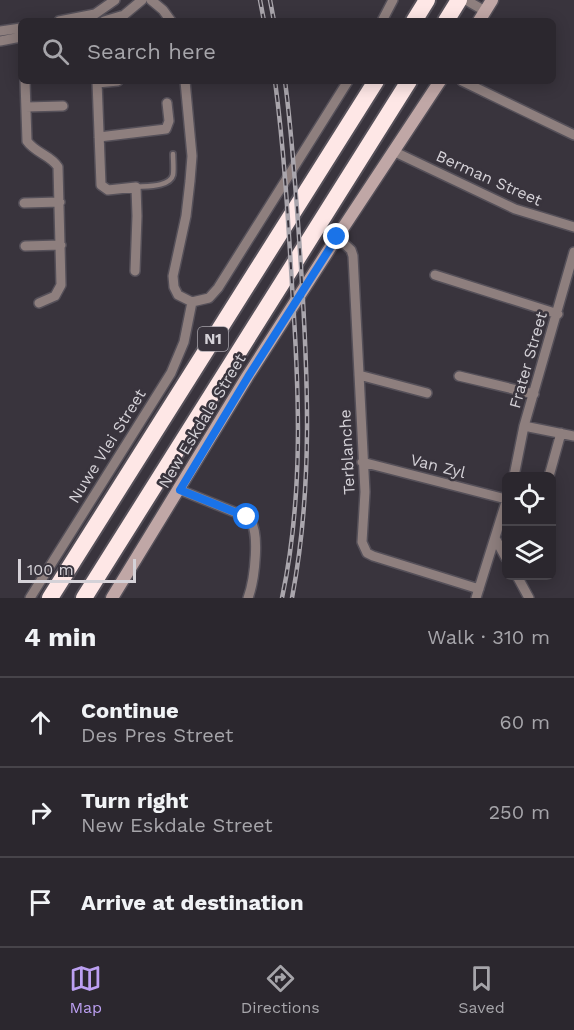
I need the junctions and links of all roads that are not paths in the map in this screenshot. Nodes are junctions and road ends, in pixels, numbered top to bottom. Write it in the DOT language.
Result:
graph roads {
  1 [pos="115,0"];
  2 [pos="142,0"];
  3 [pos="151,0"];
  4 [pos="393,0"];
  5 [pos="427,0"];
  6 [pos="459,0"];
  7 [pos="466,0"];
  8 [pos="492,0"];
  9 [pos="480,13"];
  10 [pos="96,17"];
  11 [pos="114,18"];
  12 [pos="169,18"];
  13 [pos="384,18"];
  14 [pos="416,18"];
  15 [pos="448,18"];
  16 [pos="18,28"];
  17 [pos="0,31"];
  18 [pos="18,38"];
  19 [pos="0,41"];
  20 [pos="25,84"];
  21 [pos="97,84"];
  22 [pos="185,84"];
  23 [pos="346,84"];
  24 [pos="374,84"];
  25 [pos="407,84"];
  26 [pos="438,84"];
  27 [pos="468,84"];
  28 [pos="167,103"];
  29 [pos="63,106"];
  30 [pos="26,107"];
  31 [pos="574,135"];
  32 [pos="99,137"];
  33 [pos="394,152"];
  34 [pos="173,154"];
  35 [pos="136,187"];
  36 [pos="60,202"];
  37 [pos="24,203"];
  38 [pos="574,227"];
  39 [pos="337,237"];
  40 [pos="61,245"];
  41 [pos="25,246"];
  42 [pos="574,252"];
  43 [pos="135,271"];
  44 [pos="435,275"];
  45 [pos="192,302"];
  46 [pos="39,303"];
  47 [pos="558,314"];
  48 [pos="359,375"];
  49 [pos="459,376"];
  50 [pos="427,393"];
  51 [pos="534,394"];
  52 [pos="524,426"];
  53 [pos="561,433"];
  54 [pos="574,436"];
  55 [pos="362,462"];
  56 [pos="515,472"];
  57 [pos="550,472"];
  58 [pos="180,490"];
  59 [pos="502,500"];
  60 [pos="105,510"];
  61 [pos="502,516"];
  62 [pos="495,538"];
  63 [pos="502,550"];
  64 [pos="519,580"];
  65 [pos="477,593"];
  66 [pos="30,598"];
  67 [pos="45,598"];
  68 [pos="50,598"];
  69 [pos="84,598"];
  70 [pos="112,598"];
  71 [pos="248,598"];
  72 [pos="529,598"];
  1 -- 10 [label="street"];
  2 -- 11 [label="street"];
  3 -- 12 [label="street"];
  4 -- 13 [label="street"];
  5 -- 14 [label="highway"];
  6 -- 15 [label="highway"];
  7 -- 9 [label="street"];
  8 -- 9 [label="street"];
  16 -- 17 [label="street"];
  18 -- 19 [label="street"];
  20 -- 30 [label="street"];
  21 -- 32 [label="street"];
  22 -- 45 [label="street"];
  23 -- 45 [label="street"];
  24 -- 60 [label="highway, N1"];
  25 -- 69 [label="highway, N1"];
  26 -- 33 [label="street, New Eskdale Street"];
  27 -- 31 [label="street"];
  28 -- 32 [label="street"];
  29 -- 30 [label="street"];
  30 -- 36 [label="street"];
  32 -- 35 [label="street"];
  33 -- 38 [label="street, Berman Street"];
  33 -- 39 [label="street, New Eskdale Street"];
  34 -- 35 [label="lane"];
  35 -- 43 [label="street"];
  36 -- 37 [label="street"];
  36 -- 40 [label="street"];
  39 -- 48 [label="street, Terblanche"];
  39 -- 58 [label="street, New Eskdale Street"];
  40 -- 41 [label="street"];
  40 -- 46 [label="street"];
  42 -- 47 [label="street, Frater Street"];
  44 -- 47 [label="street"];
  45 -- 66 [label="street, Nuwe Vlei Street"];
  47 -- 51 [label="street, Frater Street"];
  48 -- 50 [label="street"];
  48 -- 55 [label="street, Terblanche"];
  49 -- 51 [label="street"];
  51 -- 52 [label="street, Frater Street"];
  52 -- 53 [label="street"];
  52 -- 56 [label="street, Frater Street"];
  53 -- 54 [label="street"];
  53 -- 57 [label="street"];
  55 -- 59 [label="street, Van Zyl"];
  55 -- 65 [label="street, Terblanche"];
  58 -- 70 [label="street, New Eskdale Street"];
  58 -- 71 [label="street"];
  60 -- 67 [label="highway"];
  60 -- 68 [label="highway, N1"];
  61 -- 62 [label="street"];
  62 -- 63 [label="street"];
  62 -- 65 [label="street"];
  64 -- 72 [label="street"];
}
